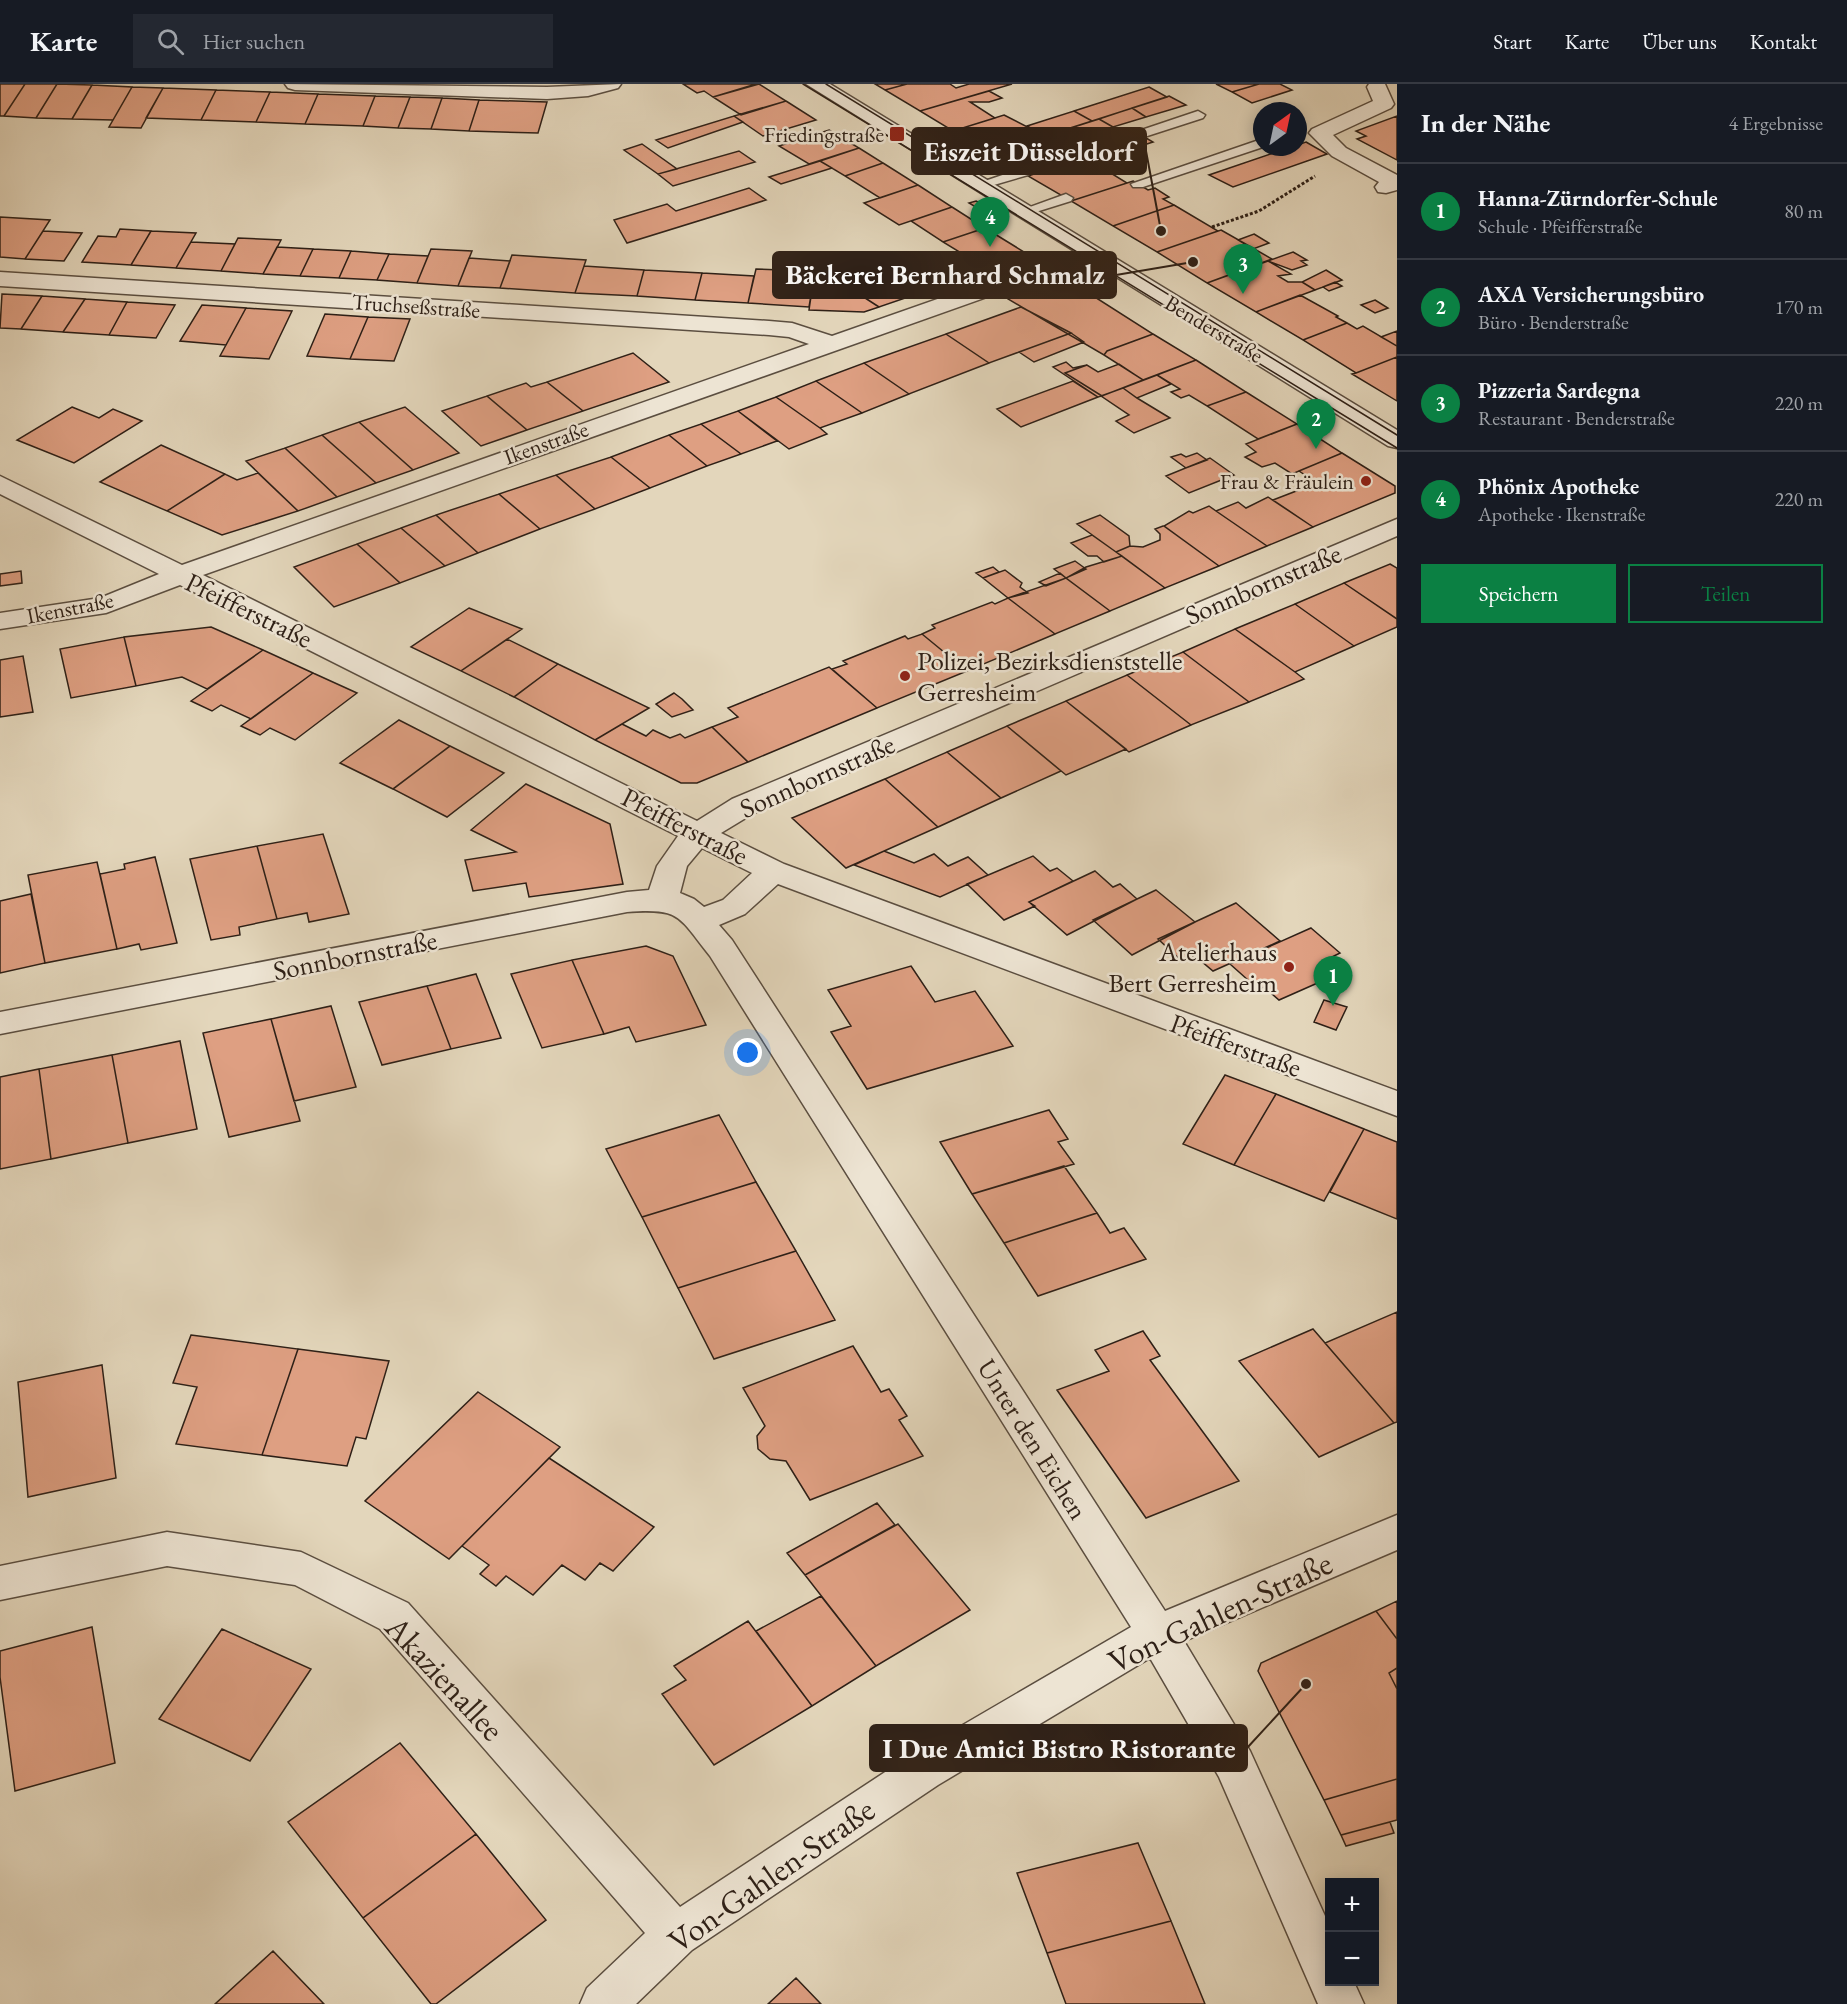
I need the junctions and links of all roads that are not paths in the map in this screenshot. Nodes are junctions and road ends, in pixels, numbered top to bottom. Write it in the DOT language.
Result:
graph roads {
  1 [pos="295,84"];
  2 [pos="611,84"];
  3 [pos="816,84"];
  4 [pos="1378,85"];
  5 [pos="1198,115"];
  6 [pos="1253,146"];
  7 [pos="1071,156"];
  8 [pos="1184,159"];
  9 [pos="1023,172"];
  10 [pos="1122,180"];
  11 [pos="1138,184"];
  12 [pos="980,185"];
  13 [pos="1386,187"];
  14 [pos="1071,202"];
  15 [pos="1029,216"];
  16 [pos="1089,253"];
  17 [pos="0,279"];
  18 [pos="830,343"];
  19 [pos="1397,441"];
  20 [pos="0,484"];
  21 [pos="1397,527"];
  22 [pos="178,574"];
  23 [pos="0,621"];
  24 [pos="699,832"];
  25 [pos="773,871"];
  26 [pos="663,898"];
  27 [pos="698,921"];
  28 [pos="0,1023"];
  29 [pos="1397,1104"];
  30 [pos="1397,1532"];
  31 [pos="0,1583"];
  32 [pos="1157,1634"];
  33 [pos="676,1935"];
  34 [pos="1325,1969"];
  35 [pos="1333,1986"];
  36 [pos="603,2004"];
  37 [pos="1341,2004"];
  1 -- 2 [label="street"];
  3 -- 12 [label="street, Benderstraße"];
  4 -- 13 [label="street"];
  5 -- 7 [label="lane"];
  6 -- 11 [label="lane"];
  8 -- 10 [label="lane"];
  9 -- 12 [label="lane"];
  12 -- 15 [label="street, Benderstraße"];
  14 -- 15 [label="lane"];
  15 -- 16 [label="street, Benderstraße"];
  16 -- 18 [label="street, Ikenstraße"];
  16 -- 19 [label="street, Benderstraße"];
  17 -- 18 [label="street, Truchseßstraße"];
  18 -- 22 [label="street, Ikenstraße"];
  20 -- 22 [label="street, Pfeifferstraße"];
  21 -- 24 [label="street, Sonnbornstraße"];
  22 -- 23 [label="street, Ikenstraße"];
  22 -- 24 [label="street, Pfeifferstraße"];
  24 -- 25 [label="street, Pfeifferstraße"];
  24 -- 26 [label="street, Sonnbornstraße"];
  25 -- 27 [label="street"];
  25 -- 29 [label="street, Pfeifferstraße"];
  26 -- 27 [label="street, Unter den Eichen"];
  26 -- 28 [label="street, Sonnbornstraße"];
  27 -- 32 [label="street, Unter den Eichen"];
  30 -- 32 [label="street, Von-Gahlen-Straße"];
  31 -- 33 [label="street, Akazienallee"];
  32 -- 33 [label="street, Von-Gahlen-Straße"];
  32 -- 34 [label="street, Unter den Eichen"];
  33 -- 36 [label="street, Von-Gahlen-Straße"];
  35 -- 37 [label="street, Unter den Eichen"];
}
